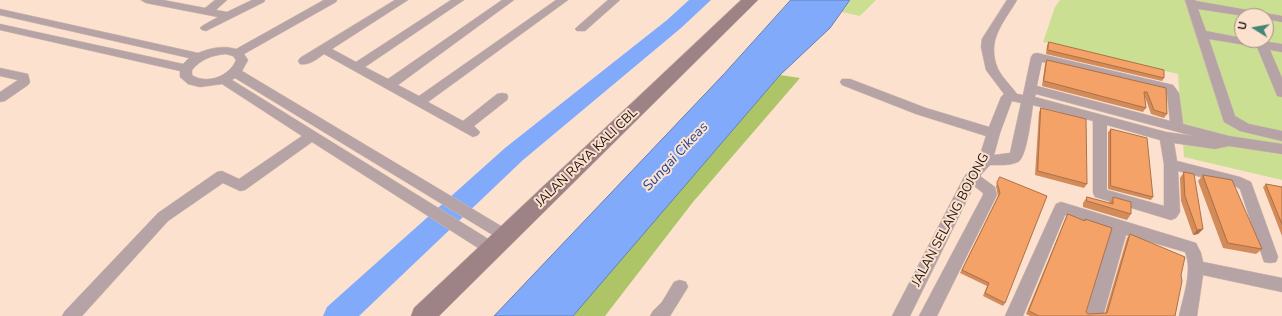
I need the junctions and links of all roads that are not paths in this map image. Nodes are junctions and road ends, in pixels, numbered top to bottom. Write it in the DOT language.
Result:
graph roads {
  1 [pos="146,0"];
  2 [pos="222,0"];
  3 [pos="260,0"];
  4 [pos="332,0"];
  5 [pos="403,0"];
  6 [pos="459,0"];
  7 [pos="509,0"];
  8 [pos="563,0"];
  9 [pos="615,0"];
  10 [pos="750,0"];
  11 [pos="1012,0"];
  12 [pos="169,2"];
  13 [pos="1190,2"];
  14 [pos="1234,10"];
  15 [pos="0,12"];
  16 [pos="207,12"];
  17 [pos="228,16"];
  18 [pos="0,27"];
  19 [pos="206,28"];
  20 [pos="581,29"];
  21 [pos="1201,34"];
  22 [pos="1234,40"];
  23 [pos="324,48"];
  24 [pos="1263,48"];
  25 [pos="237,53"];
  26 [pos="199,57"];
  27 [pos="304,61"];
  28 [pos="356,67"];
  29 [pos="186,69"];
  30 [pos="0,72"];
  31 [pos="234,72"];
  32 [pos="222,79"];
  33 [pos="846,82"];
  34 [pos="389,85"];
  35 [pos="1282,93"];
  36 [pos="1029,94"];
  37 [pos="502,97"];
  38 [pos="1013,97"];
  39 [pos="0,98"];
  40 [pos="420,102"];
  41 [pos="1100,118"];
  42 [pos="1185,132"];
  43 [pos="993,133"];
  44 [pos="312,136"];
  45 [pos="1282,136"];
  46 [pos="1166,137"];
  47 [pos="1282,149"];
  48 [pos="986,160"];
  49 [pos="1171,164"];
  50 [pos="971,177"];
  51 [pos="413,179"];
  52 [pos="399,190"];
  53 [pos="1120,227"];
  54 [pos="499,243"];
  55 [pos="1270,257"];
  56 [pos="1195,267"];
  57 [pos="1282,284"];
  58 [pos="680,287"];
  59 [pos="1016,315"];
  60 [pos="71,316"];
  61 [pos="423,316"];
  62 [pos="659,316"];
  63 [pos="901,316"];
  64 [pos="928,316"];
  65 [pos="1094,316"];
  66 [pos="1188,316"];
  1 -- 12 [label="street"];
  2 -- 16 [label="street"];
  3 -- 17 [label="street"];
  4 -- 25 [label="street"];
  5 -- 23 [label="street"];
  6 -- 28 [label="street"];
  7 -- 34 [label="street"];
  8 -- 40 [label="street"];
  9 -- 20 [label="street"];
  10 -- 54 [label="main road, JALAN RAYA KALI CBL"];
  11 -- 38 [label="street"];
  12 -- 16 [label="street"];
  13 -- 14 [label="street"];
  13 -- 21 [label="street"];
  15 -- 26 [label="street"];
  16 -- 17 [label="street"];
  17 -- 19 [label="street"];
  18 -- 29 [label="street"];
  21 -- 22 [label="street"];
  21 -- 45 [label="street"];
  23 -- 27 [label="street"];
  23 -- 28 [label="street"];
  24 -- 35 [label="street"];
  25 -- 26 [label="street"];
  25 -- 31 [label="street"];
  26 -- 29 [label="street"];
  28 -- 34 [label="street"];
  29 -- 32 [label="street"];
  30 -- 39 [label="street"];
  31 -- 32 [label="street"];
  31 -- 51 [label="street"];
  32 -- 44 [label="street"];
  33 -- 43 [label="street"];
  34 -- 40 [label="street"];
  36 -- 38 [label="street"];
  36 -- 41 [label="street"];
  36 -- 42 [label="street"];
  36 -- 42 [label="street"];
  36 -- 48 [label="street"];
  37 -- 40 [label="street"];
  38 -- 43 [label="street, JALAN SELANG BOJONG"];
  41 -- 46 [label="street"];
  41 -- 49 [label="street"];
  42 -- 46 [label="street"];
  42 -- 47 [label="street"];
  43 -- 48 [label="street, JALAN SELANG BOJONG"];
  44 -- 52 [label="street"];
  44 -- 60 [label="street"];
  46 -- 49 [label="street"];
  48 -- 50 [label="street, JALAN SELANG BOJONG"];
  49 -- 55 [label="street"];
  50 -- 63 [label="street, JALAN SELANG BOJONG"];
  50 -- 64 [label="street"];
  51 -- 52 [label="street"];
  51 -- 54 [label="street"];
  52 -- 54 [label="street"];
  53 -- 56 [label="street"];
  53 -- 59 [label="street"];
  53 -- 65 [label="street"];
  54 -- 61 [label="main road, JALAN RAYA KALI CBL"];
  56 -- 57 [label="street"];
  56 -- 66 [label="street"];
  58 -- 62 [label="street"];
}
